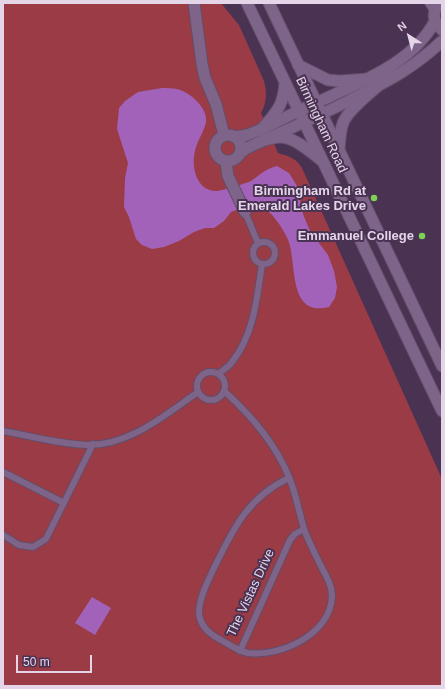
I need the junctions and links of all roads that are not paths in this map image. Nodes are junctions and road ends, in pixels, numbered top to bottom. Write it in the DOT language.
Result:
graph roads {
  1 [pos="194,3"];
  2 [pos="246,3"];
  3 [pos="269,3"];
  4 [pos="436,14"];
  5 [pos="442,41"];
  6 [pos="298,65"];
  7 [pos="368,79"];
  8 [pos="286,82"];
  9 [pos="378,86"];
  10 [pos="316,103"];
  11 [pos="299,111"];
  12 [pos="322,114"];
  13 [pos="304,122"];
  14 [pos="262,129"];
  15 [pos="229,136"];
  16 [pos="264,140"];
  17 [pos="339,149"];
  18 [pos="240,153"];
  19 [pos="323,161"];
  20 [pos="226,162"];
  21 [pos="245,212"];
  22 [pos="258,243"];
  23 [pos="262,264"];
  24 [pos="442,366"];
  25 [pos="218,374"];
  26 [pos="224,391"];
  27 [pos="198,392"];
  28 [pos="442,411"];
  29 [pos="3,431"];
  30 [pos="93,444"];
  31 [pos="3,472"];
  32 [pos="289,478"];
  33 [pos="64,503"];
  34 [pos="304,529"];
  35 [pos="3,534"];
  36 [pos="240,650"];
  1 -- 15 [label="street"];
  2 -- 8 [label="street, Birmingham Road"];
  3 -- 6 [label="street, Birmingham Road"];
  4 -- 7 [label="street"];
  5 -- 9 [label="street"];
  6 -- 7 [label="street"];
  6 -- 10 [label="street, Birmingham Road"];
  7 -- 10 [label="street"];
  8 -- 11 [label="street, Birmingham Road"];
  8 -- 14 [label="street"];
  9 -- 12 [label="street"];
  9 -- 17 [label="street"];
  10 -- 11 [label="street"];
  10 -- 12 [label="street, Birmingham Road"];
  11 -- 13 [label="street, Birmingham Road"];
  11 -- 14 [label="street"];
  12 -- 13 [label="street"];
  12 -- 17 [label="street, Birmingham Road"];
  13 -- 16 [label="street"];
  13 -- 19 [label="street, Birmingham Road"];
  14 -- 15 [label="street"];
  15 -- 18 [label="street"];
  15 -- 20 [label="street"];
  16 -- 18 [label="street"];
  16 -- 19 [label="street"];
  17 -- 24 [label="street, Birmingham Road"];
  18 -- 20 [label="street"];
  19 -- 28 [label="street, Birmingham Road"];
  20 -- 21 [label="street"];
  21 -- 22 [label="lane"];
  22 -- 23 [label="lane"];
  22 -- 23 [label="lane"];
  23 -- 25 [label="lane"];
  25 -- 26 [label="lane"];
  25 -- 27 [label="lane"];
  26 -- 27 [label="lane"];
  26 -- 32 [label="lane, The Vistas Drive"];
  27 -- 30 [label="lane"];
  29 -- 30 [label="lane"];
  30 -- 33 [label="lane"];
  31 -- 33 [label="lane"];
  32 -- 34 [label="lane, The Vistas Drive"];
  32 -- 36 [label="lane"];
  33 -- 35 [label="lane"];
  34 -- 36 [label="lane, The Vistas Drive"];
  34 -- 36 [label="lane, The Vistas Drive"];
}
